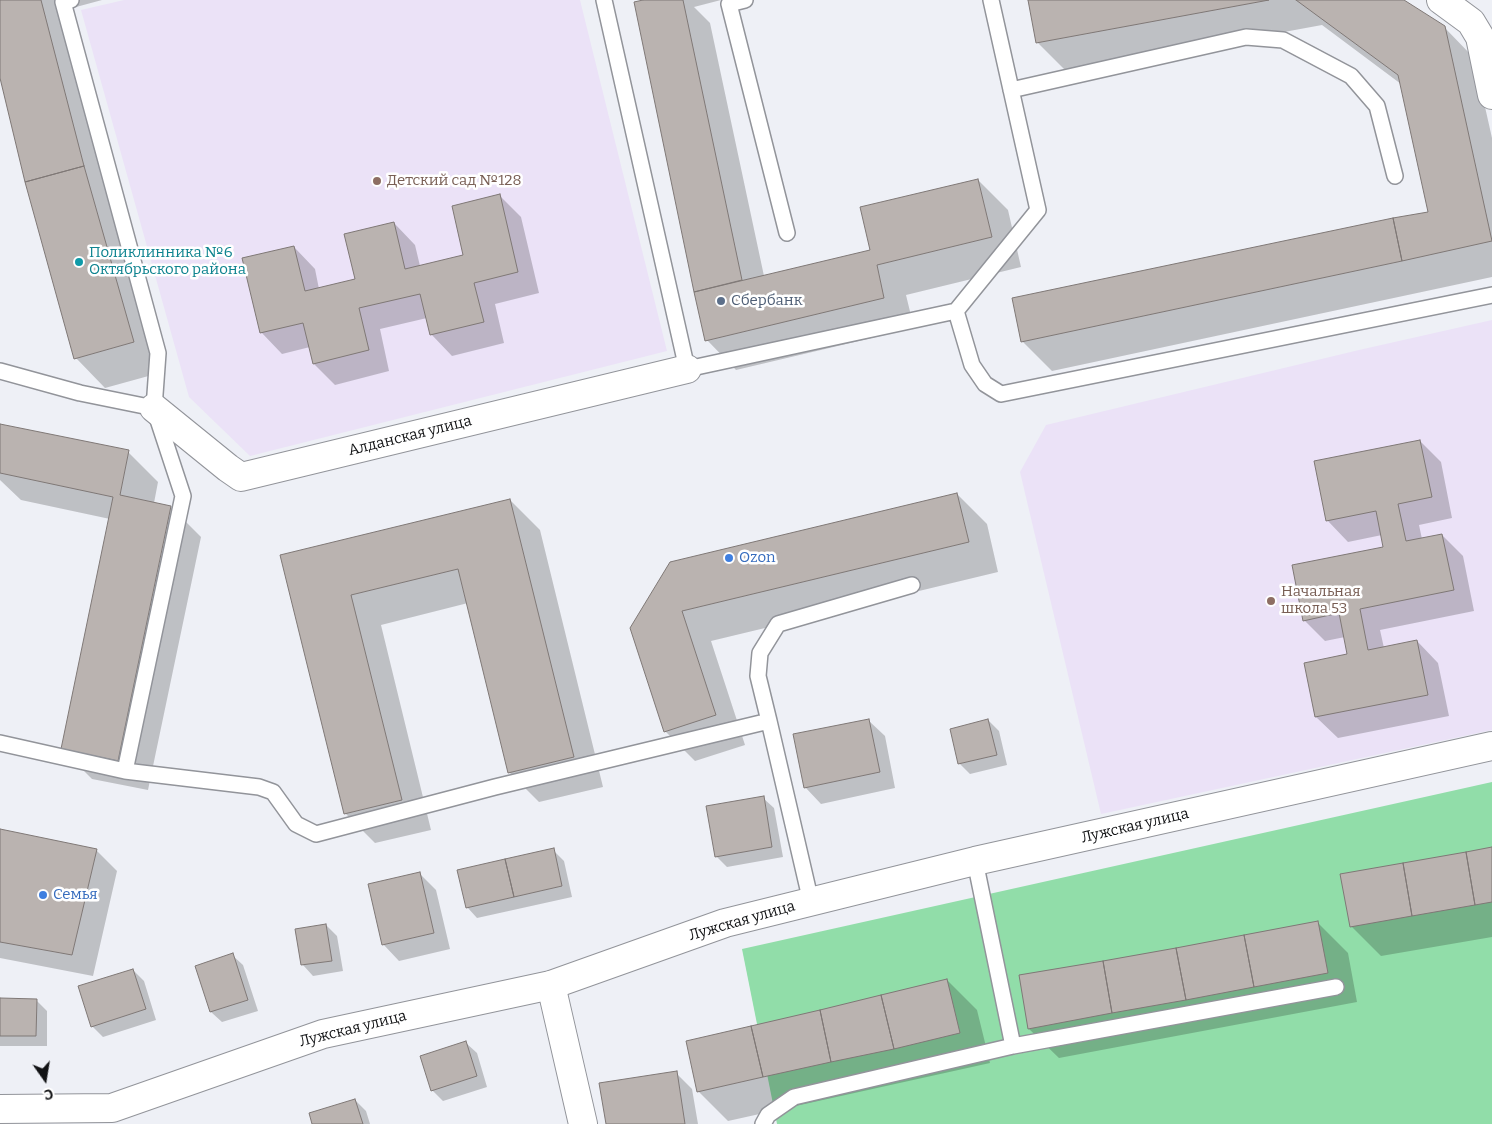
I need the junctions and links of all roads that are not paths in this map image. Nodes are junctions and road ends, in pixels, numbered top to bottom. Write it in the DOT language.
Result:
graph roads {
  1 [pos="72,0"];
  2 [pos="604,0"];
  3 [pos="745,0"];
  4 [pos="991,0"];
  5 [pos="1442,0"];
  6 [pos="1011,90"];
  7 [pos="1492,95"];
  8 [pos="1394,176"];
  9 [pos="787,233"];
  10 [pos="1492,295"];
  11 [pos="956,311"];
  12 [pos="688,369"];
  13 [pos="0,371"];
  14 [pos="154,408"];
  15 [pos="912,585"];
  16 [pos="769,721"];
  17 [pos="0,743"];
  18 [pos="1492,746"];
  19 [pos="125,771"];
  20 [pos="975,861"];
  21 [pos="811,902"];
  22 [pos="551,985"];
  23 [pos="1336,986"];
  24 [pos="1013,1046"];
  25 [pos="0,1109"];
  26 [pos="584,1124"];
  27 [pos="763,1124"];
  1 -- 14 [label="lane"];
  2 -- 12 [label="lane"];
  3 -- 9 [label="lane"];
  4 -- 6 [label="lane"];
  5 -- 7 [label="street"];
  6 -- 8 [label="lane"];
  6 -- 11 [label="lane"];
  10 -- 11 [label="lane"];
  11 -- 12 [label="lane"];
  12 -- 14 [label="street, Алданская улица"];
  13 -- 14 [label="lane"];
  14 -- 19 [label="lane"];
  15 -- 16 [label="lane"];
  16 -- 19 [label="lane"];
  16 -- 21 [label="lane"];
  17 -- 19 [label="lane"];
  18 -- 20 [label="street, Лужская улица"];
  20 -- 21 [label="street, Лужская улица"];
  20 -- 24 [label="lane"];
  21 -- 22 [label="street, Лужская улица"];
  22 -- 25 [label="street, Лужская улица"];
  22 -- 26 [label="street"];
  23 -- 24 [label="lane"];
  24 -- 27 [label="lane"];
}
